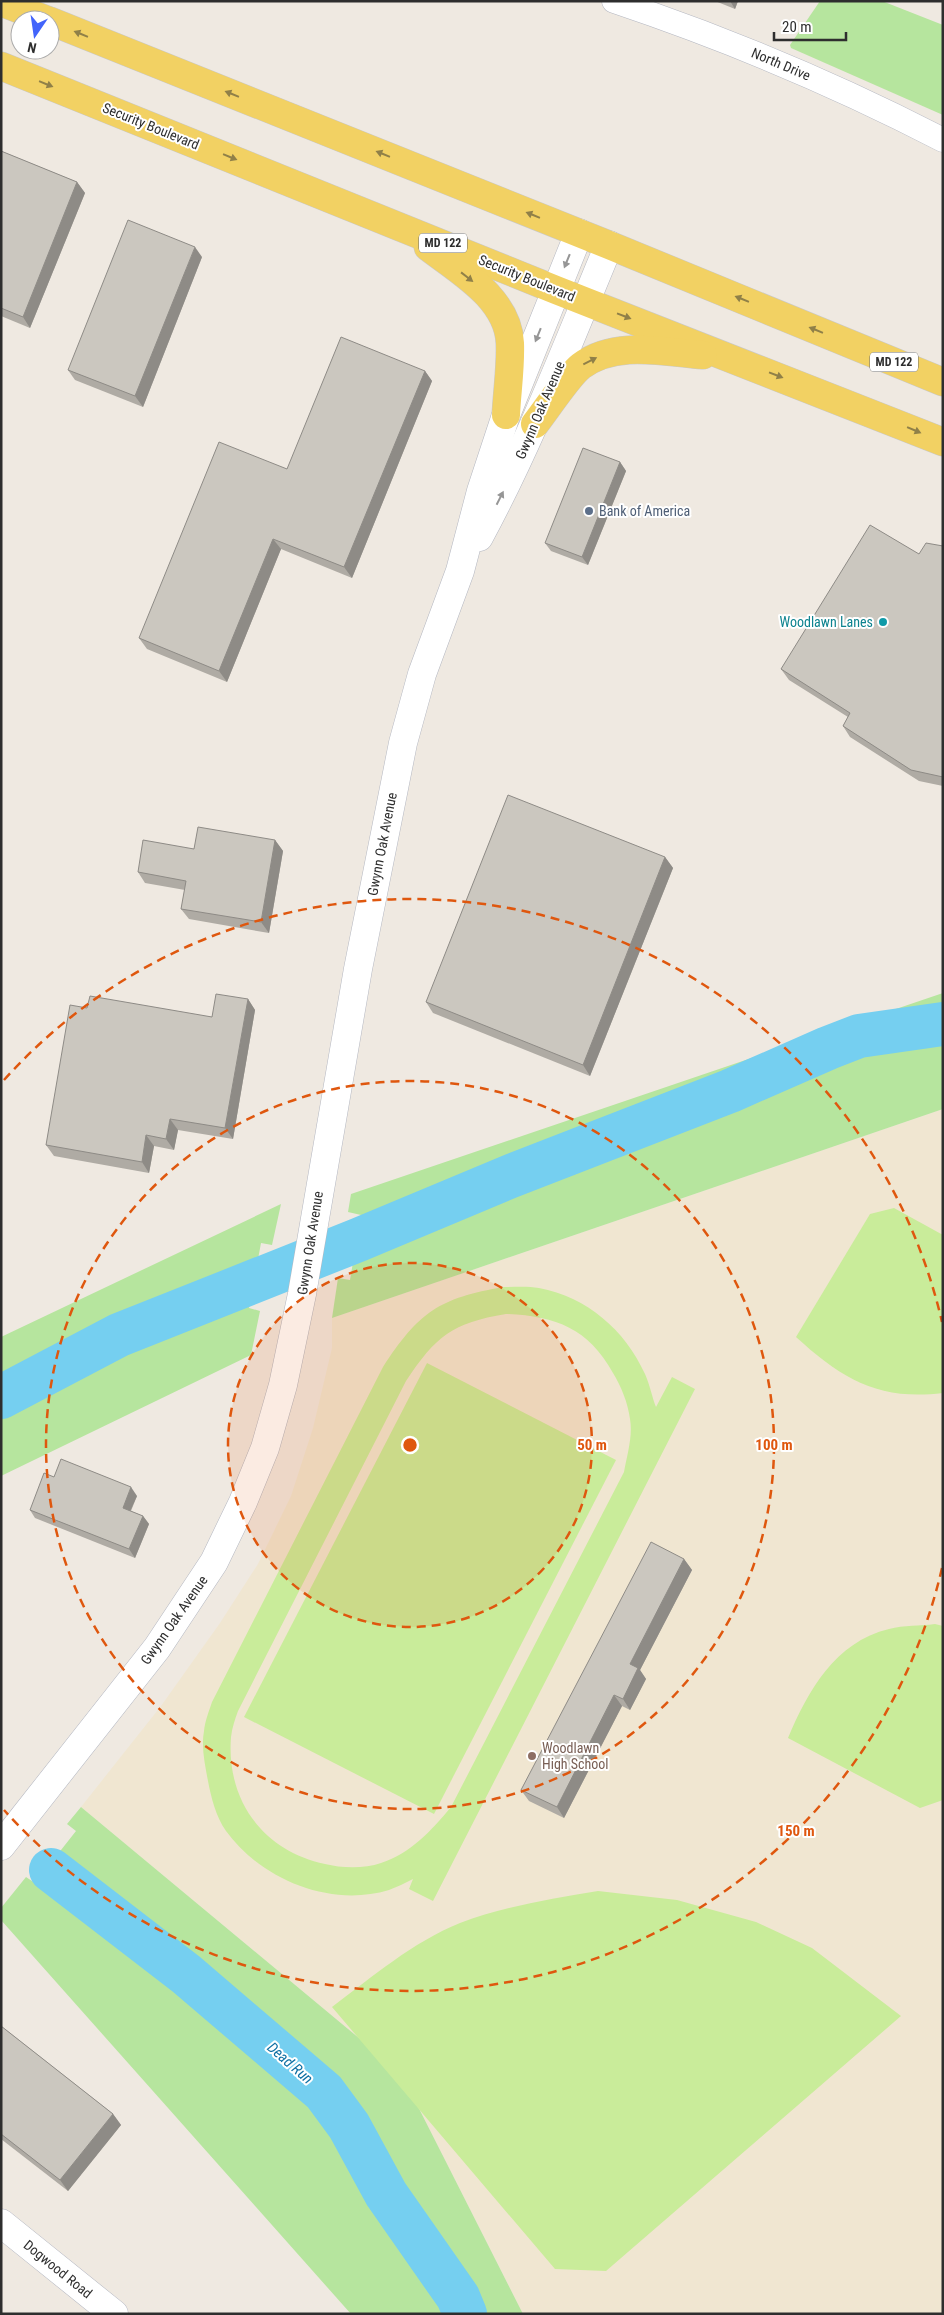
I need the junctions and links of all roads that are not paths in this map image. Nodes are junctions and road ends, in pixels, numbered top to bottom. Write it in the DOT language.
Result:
graph roads {
  1 [pos="614,1"];
  2 [pos="1,2"];
  3 [pos="21,10"];
  4 [pos="60,25"];
  5 [pos="1,66"];
  6 [pos="943,140"];
  7 [pos="401,226"];
  8 [pos="579,233"];
  9 [pos="609,245"];
  10 [pos="556,290"];
  11 [pos="586,301"];
  12 [pos="730,357"];
  13 [pos="943,382"];
  14 [pos="506,416"];
  15 [pos="535,424"];
  16 [pos="943,442"];
  17 [pos="460,571"];
  18 [pos="1,1846"];
  19 [pos="1,2223"];
  20 [pos="114,2314"];
  1 -- 6 [label="street, North Drive"];
  2 -- 3 [label="main road, MD 122"];
  8 -- 4 [label="main road, MD 122, one-way"];
  5 -- 7 [label="main road, Security Boulevard / MD 122, one-way"];
  7 -- 10 [label="main road, Security Boulevard / MD 122"];
  7 -- 14 [label="main road, one-way"];
  8 -- 9 [label="main road, MD 122"];
  8 -- 10 [label="street, Gwynn Oak Avenue, one-way"];
  9 -- 11 [label="street, Gwynn Oak Avenue"];
  13 -- 9 [label="main road, MD 122, one-way"];
  10 -- 11 [label="main road, Security Boulevard / MD 122"];
  10 -- 14 [label="street, Gwynn Oak Avenue, one-way"];
  11 -- 12 [label="main road, Security Boulevard / MD 122, one-way"];
  11 -- 15 [label="street, Gwynn Oak Avenue"];
  15 -- 12 [label="main road, one-way"];
  12 -- 16 [label="main road, Security Boulevard / MD 122, one-way"];
  14 -- 17 [label="street, Gwynn Oak Avenue"];
  17 -- 15 [label="street, Gwynn Oak Avenue, one-way"];
  17 -- 18 [label="street, Gwynn Oak Avenue"];
  19 -- 20 [label="street, Dogwood Road"];
}
